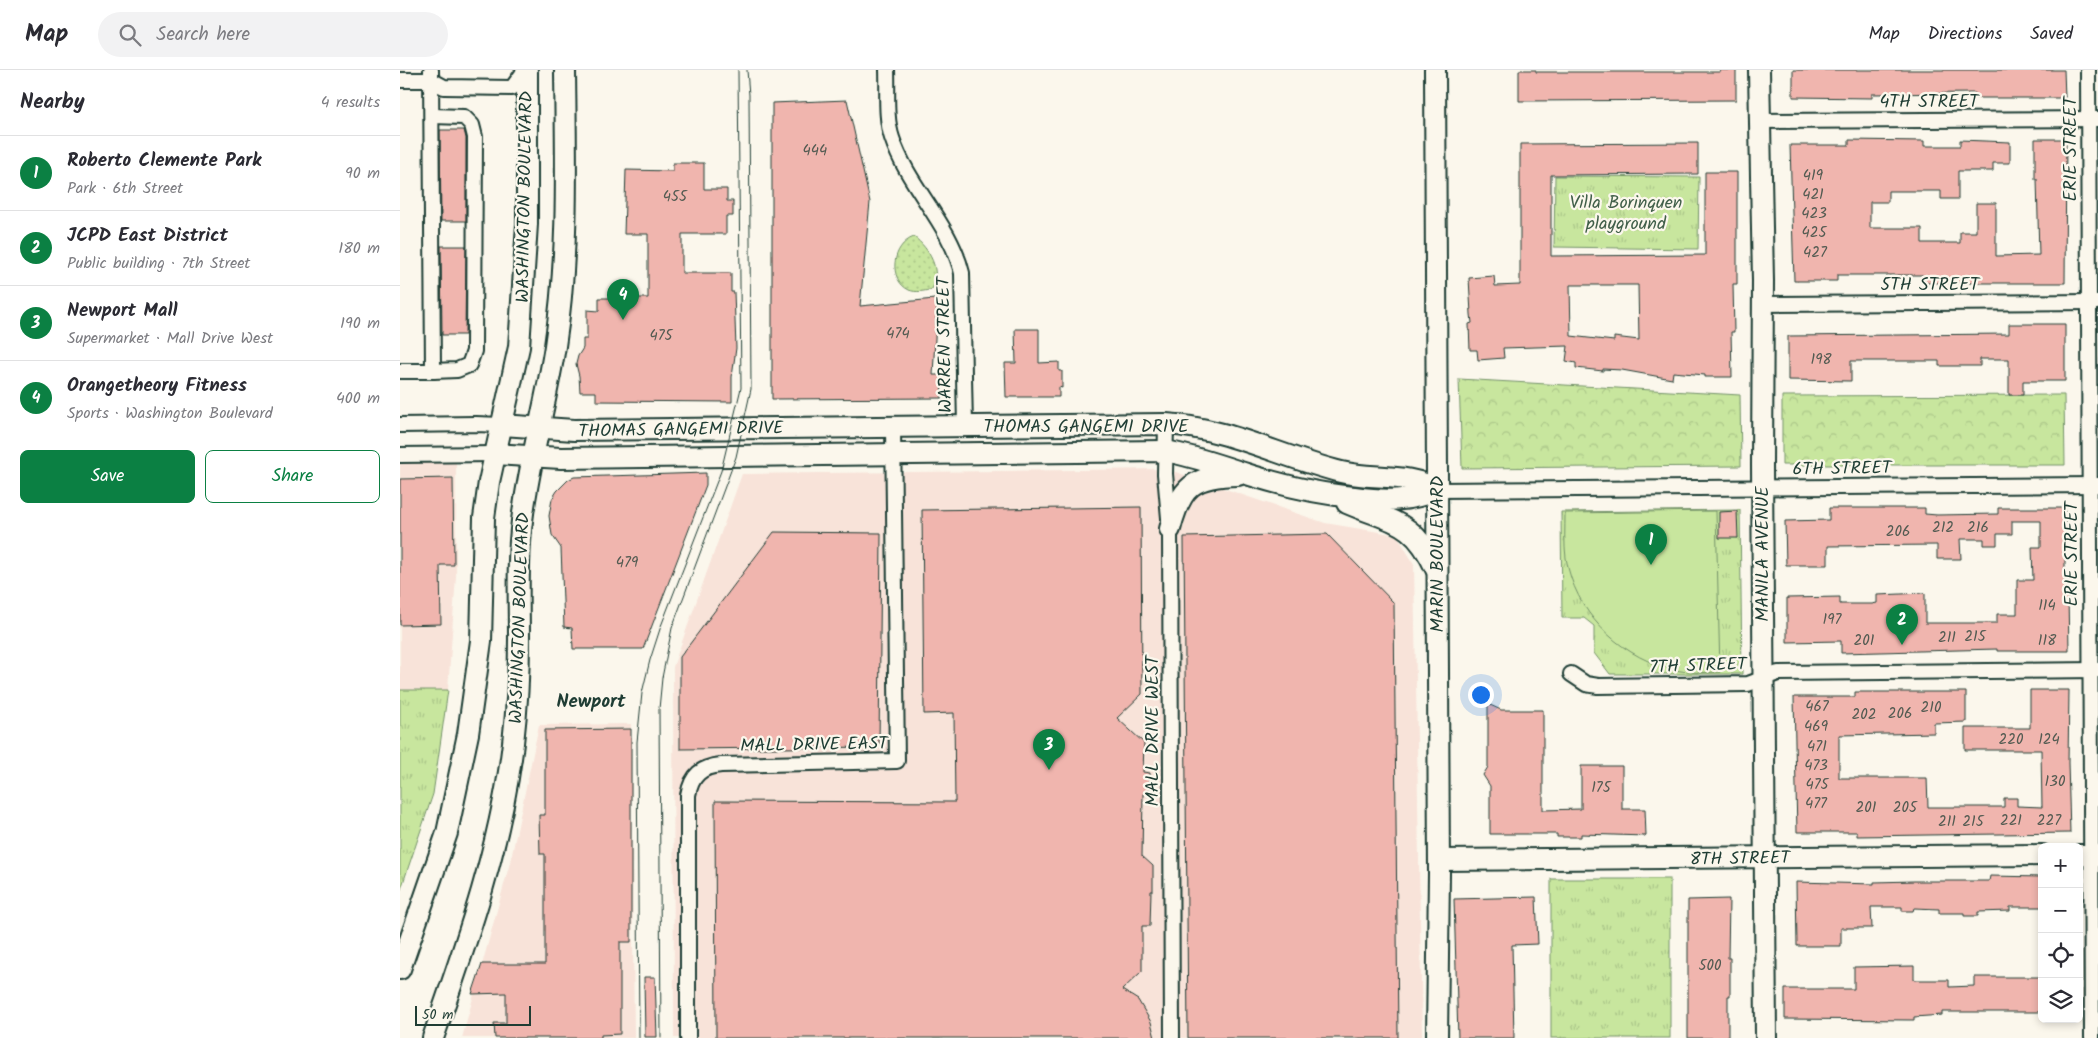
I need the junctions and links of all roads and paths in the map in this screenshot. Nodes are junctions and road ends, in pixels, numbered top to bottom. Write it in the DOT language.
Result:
graph roads {
  1 [pos="526,70"];
  2 [pos="565,70"];
  3 [pos="887,70"];
  4 [pos="1435,70"];
  5 [pos="1759,70"];
  6 [pos="2088,70"];
  7 [pos="434,73"];
  8 [pos="400,80"];
  9 [pos="432,116"];
  10 [pos="2093,119"];
  11 [pos="1760,121"];
  12 [pos="2093,302"];
  13 [pos="1763,304"];
  14 [pos="400,371"];
  15 [pos="433,371"];
  16 [pos="1166,424"];
  17 [pos="400,425"];
  18 [pos="501,425"];
  19 [pos="964,426"];
  20 [pos="893,427"];
  21 [pos="539,429"];
  22 [pos="1164,451"];
  23 [pos="400,454"];
  24 [pos="495,454"];
  25 [pos="893,455"];
  26 [pos="916,455"];
  27 [pos="532,457"];
  28 [pos="1255,476"];
  29 [pos="2094,485"];
  30 [pos="1762,488"];
  31 [pos="1437,490"];
  32 [pos="1327,495"];
  33 [pos="1170,529"];
  34 [pos="1437,570"];
  35 [pos="2094,670"];
  36 [pos="1571,674"];
  37 [pos="1763,679"];
  38 [pos="2038,855"];
  39 [pos="2090,855"];
  40 [pos="1764,857"];
  41 [pos="1439,860"];
  42 [pos="400,969"];
  43 [pos="433,1038"];
  44 [pos="688,1038"];
  45 [pos="1172,1038"];
  46 [pos="1437,1038"];
  47 [pos="1766,1038"];
  48 [pos="2092,1038"];
  1 -- 7 [label="street"];
  1 -- 18 [label="street, WASHINGTON BOULEVARD"];
  2 -- 21 [label="street, WASHINGTON BOULEVARD"];
  3 -- 19 [label="street, WARREN STREET"];
  4 -- 31 [label="street, MARIN BOULEVARD"];
  5 -- 11 [label="street, MANILA AVENUE"];
  6 -- 10 [label="street, ERIE STREET"];
  7 -- 8 [label="street"];
  7 -- 9 [label="street"];
  9 -- 15 [label="street"];
  9 -- 15 [label="street"];
  10 -- 11 [label="street, 4TH STREET"];
  10 -- 12 [label="street, ERIE STREET"];
  11 -- 13 [label="street, MANILA AVENUE"];
  12 -- 13 [label="street, 5TH STREET"];
  12 -- 29 [label="street, ERIE STREET"];
  13 -- 30 [label="street, MANILA AVENUE"];
  14 -- 15 [label="street"];
  16 -- 19 [label="street, THOMAS GANGEMI DRIVE"];
  16 -- 22 [label="street, MALL DRIVE WEST"];
  16 -- 31 [label="street, THOMAS GANGEMI DRIVE"];
  17 -- 18 [label="street, THOMAS GANGEMI DRIVE"];
  18 -- 21 [label="street, THOMAS GANGEMI DRIVE"];
  18 -- 24 [label="street, WASHINGTON BOULEVARD"];
  19 -- 20 [label="street, THOMAS GANGEMI DRIVE"];
  19 -- 26 [label="street"];
  20 -- 21 [label="street, THOMAS GANGEMI DRIVE"];
  20 -- 25 [label="street, MALL DRIVE EAST"];
  21 -- 27 [label="street, WASHINGTON BOULEVARD"];
  22 -- 26 [label="street, THOMAS GANGEMI DRIVE"];
  22 -- 28 [label="street, THOMAS GANGEMI DRIVE"];
  22 -- 33 [label="street, MALL DRIVE WEST"];
  23 -- 24 [label="street, THOMAS GANGEMI DRIVE"];
  24 -- 27 [label="street, THOMAS GANGEMI DRIVE"];
  24 -- 42 [label="street, WASHINGTON BOULEVARD"];
  25 -- 26 [label="street, THOMAS GANGEMI DRIVE"];
  25 -- 27 [label="street, THOMAS GANGEMI DRIVE"];
  25 -- 44 [label="street, MALL DRIVE EAST"];
  27 -- 43 [label="street, WASHINGTON BOULEVARD"];
  28 -- 32 [label="street, THOMAS GANGEMI DRIVE"];
  28 -- 33 [label="street"];
  29 -- 30 [label="street, 6TH STREET"];
  29 -- 35 [label="street, ERIE STREET"];
  30 -- 31 [label="street, 6TH STREET"];
  30 -- 37 [label="street, MANILA AVENUE"];
  31 -- 32 [label="street, THOMAS GANGEMI DRIVE"];
  31 -- 34 [label="street, MARIN BOULEVARD"];
  32 -- 34 [label="street"];
  33 -- 45 [label="street, MALL DRIVE WEST"];
  34 -- 41 [label="street, MARIN BOULEVARD"];
  35 -- 37 [label="street, 7TH STREET"];
  35 -- 39 [label="street, ERIE STREET"];
  36 -- 37 [label="street, 7TH STREET"];
  37 -- 40 [label="street, MANILA AVENUE"];
  38 -- 40 [label="street, 8TH STREET"];
  39 -- 48 [label="street, ERIE STREET"];
  40 -- 41 [label="street, 8TH STREET"];
  40 -- 47 [label="street, MANILA AVENUE"];
  41 -- 46 [label="street, MARIN BOULEVARD"];
}
